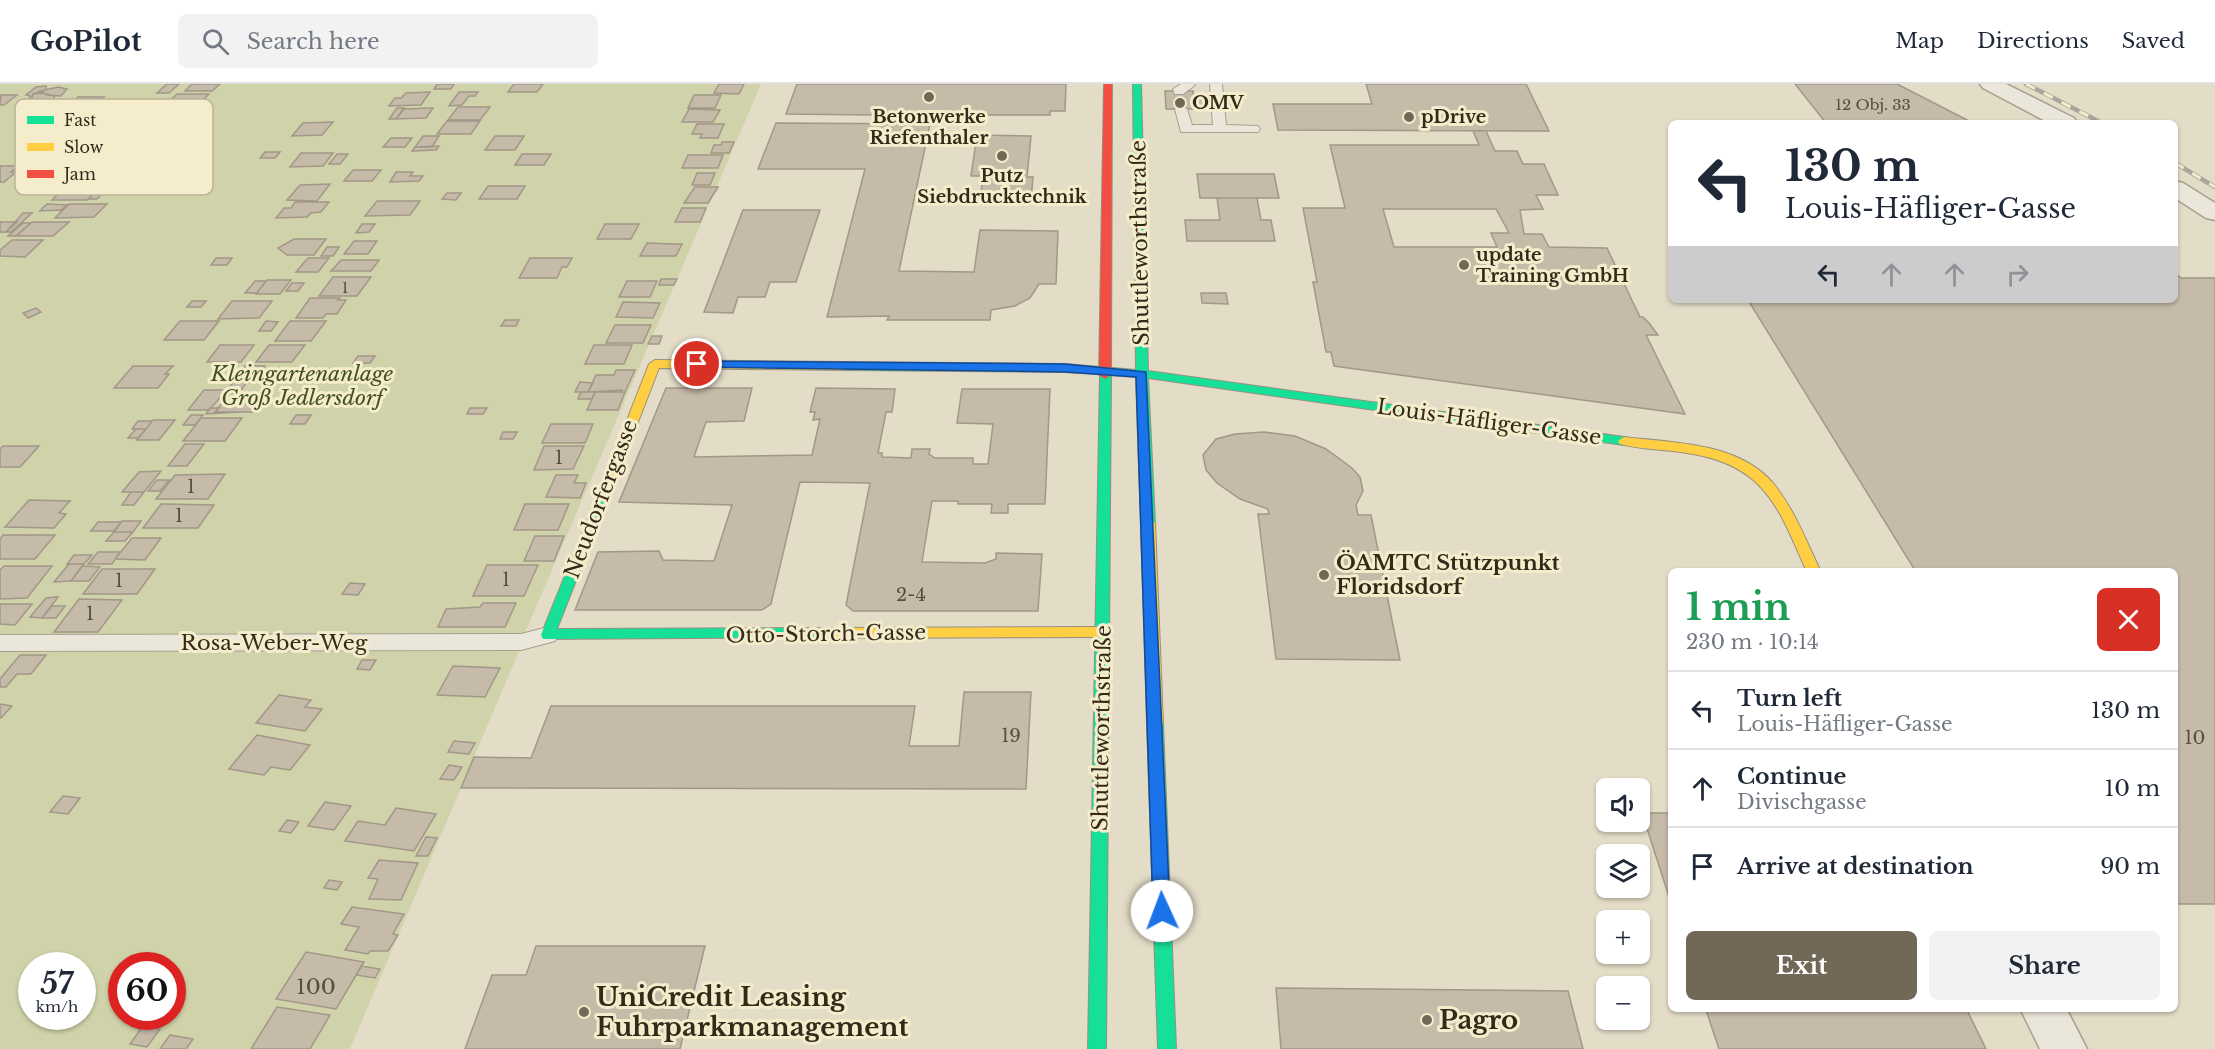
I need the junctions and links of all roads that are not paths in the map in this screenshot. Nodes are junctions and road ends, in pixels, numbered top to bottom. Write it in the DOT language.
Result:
graph roads {
  1 [pos="1108,84"];
  2 [pos="1137,84"];
  3 [pos="1216,84"];
  4 [pos="1990,84"];
  5 [pos="1181,109"];
  6 [pos="2060,120"];
  7 [pos="1220,129"];
  8 [pos="1253,129"];
  9 [pos="2178,190"];
  10 [pos="2215,213"];
  11 [pos="655,364"];
  12 [pos="1104,371"];
  13 [pos="1142,374"];
  14 [pos="1813,568"];
  15 [pos="1103,632"];
  16 [pos="548,635"];
  17 [pos="0,643"];
  18 [pos="2044,1012"];
  19 [pos="1097,1049"];
  20 [pos="1167,1049"];
  21 [pos="2064,1049"];
  1 -- 12 [label="main road, Shuttleworthstraße"];
  2 -- 13 [label="main road, Shuttleworthstraße"];
  3 -- 7 [label="lane"];
  4 -- 6 [label="street"];
  5 -- 7 [label="lane"];
  7 -- 8 [label="lane"];
  9 -- 10 [label="street"];
  11 -- 12 [label="main road, Louis-Häfliger-Gasse"];
  11 -- 16 [label="main road, Neudorfergasse"];
  12 -- 13 [label="main road, Louis-Häfliger-Gasse"];
  12 -- 15 [label="main road, Shuttleworthstraße"];
  13 -- 14 [label="main road, Louis-Häfliger-Gasse"];
  13 -- 20 [label="main road, Shuttleworthstraße"];
  15 -- 16 [label="main road, Otto-Storch-Gasse"];
  15 -- 19 [label="main road, Shuttleworthstraße"];
  16 -- 17 [label="lane, Rosa-Weber-Weg"];
  18 -- 21 [label="street"];
}
